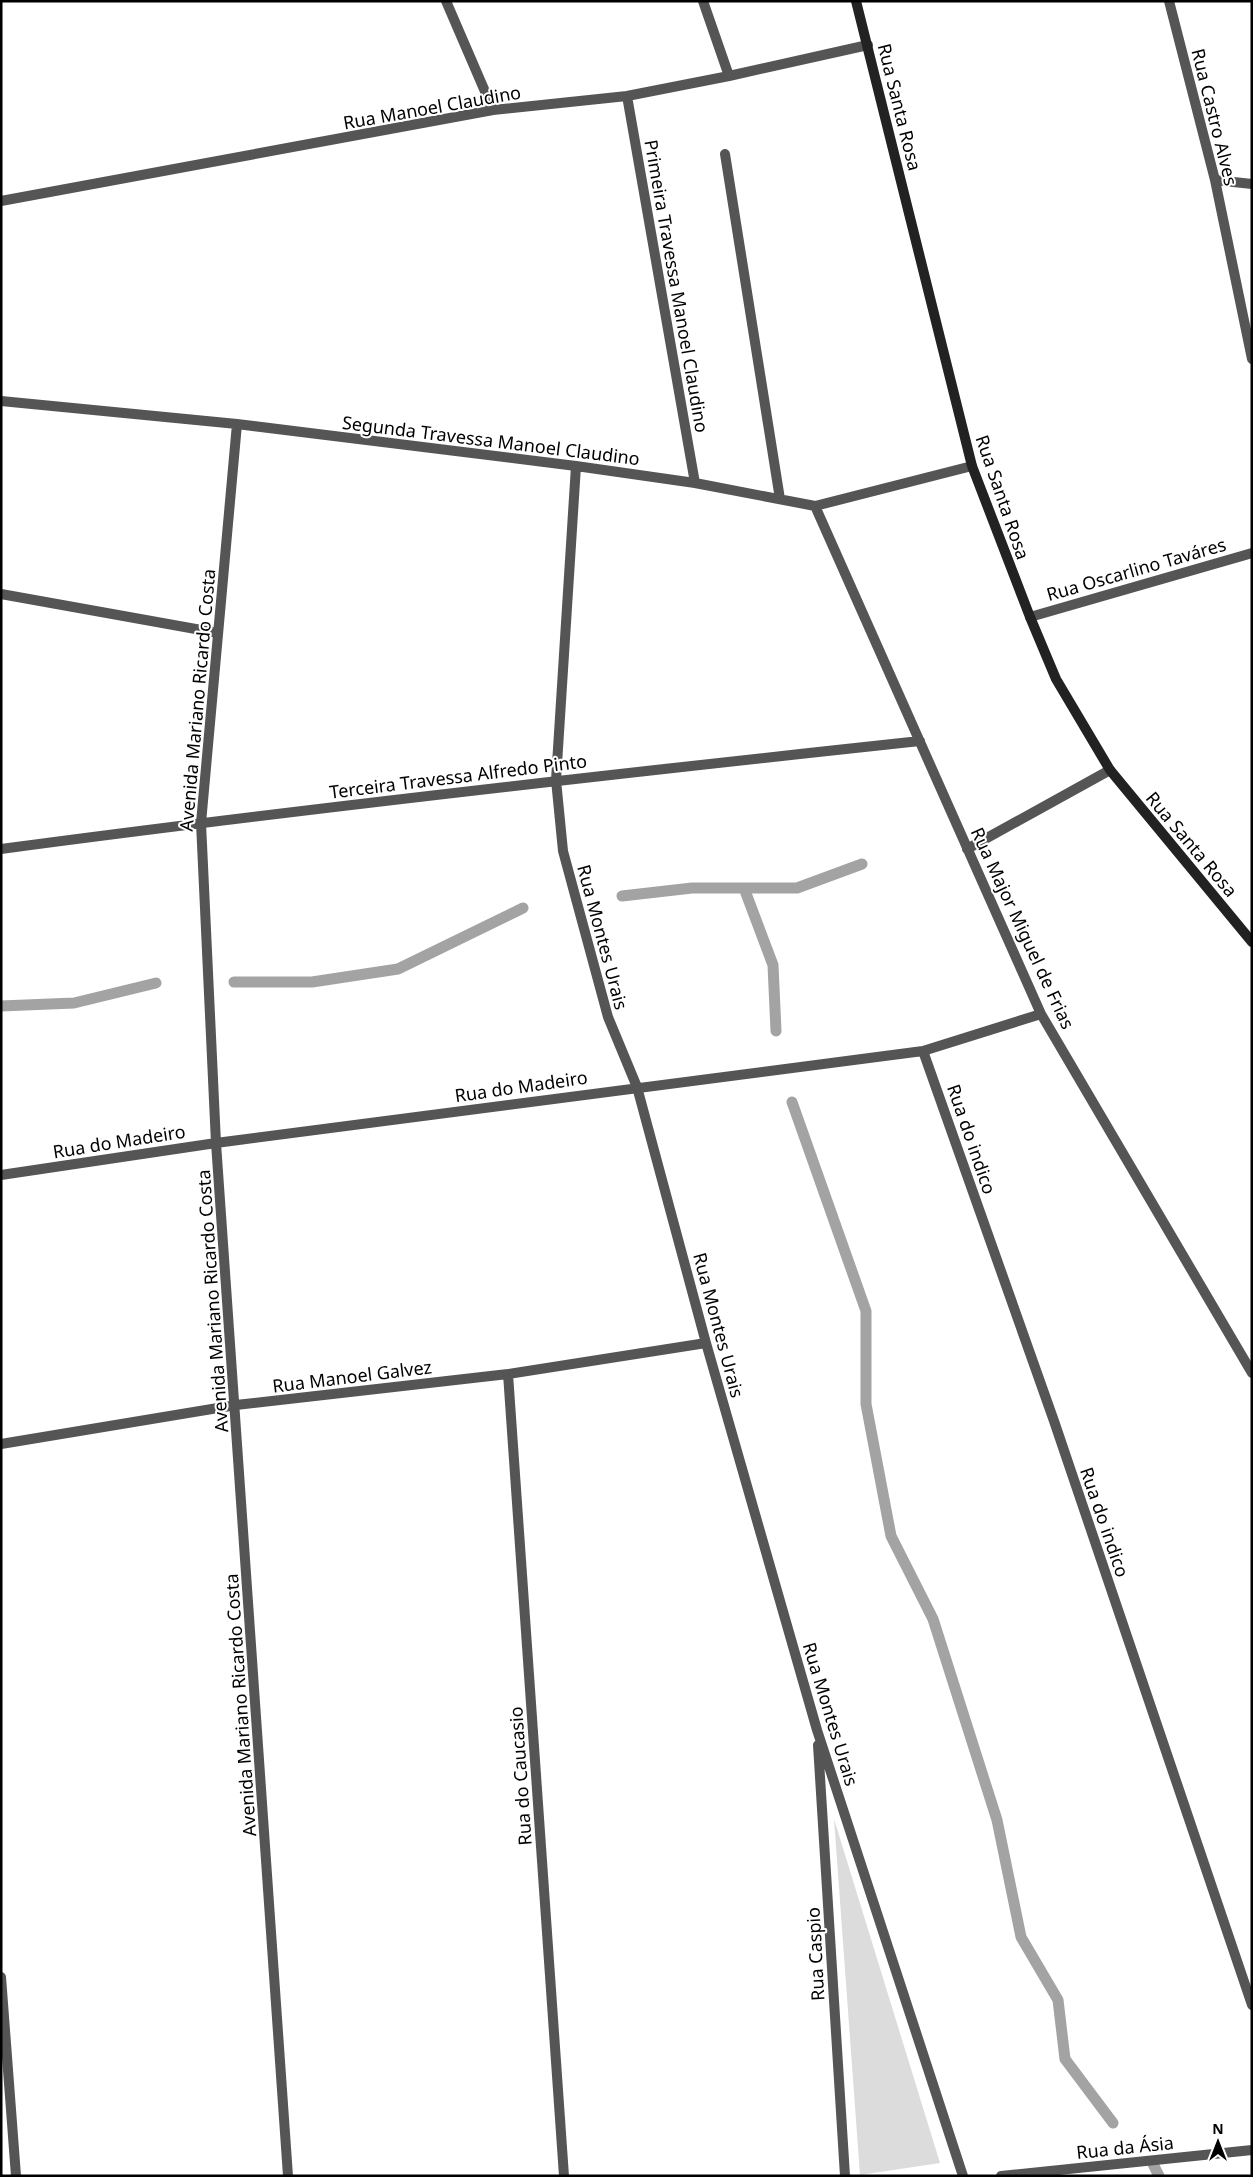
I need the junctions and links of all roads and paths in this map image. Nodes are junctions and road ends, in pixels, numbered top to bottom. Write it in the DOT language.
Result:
graph roads {
  1 [pos="446,1"];
  2 [pos="703,1"];
  3 [pos="856,1"];
  4 [pos="1170,1"];
  5 [pos="868,46"];
  6 [pos="728,76"];
  7 [pos="627,96"];
  8 [pos="493,110"];
  9 [pos="725,154"];
  10 [pos="1215,180"];
  11 [pos="1252,184"];
  12 [pos="1,201"];
  13 [pos="1252,360"];
  14 [pos="1,401"];
  15 [pos="237,424"];
  16 [pos="576,466"];
  17 [pos="972,466"];
  18 [pos="695,483"];
  19 [pos="780,499"];
  20 [pos="815,506"];
  21 [pos="1252,553"];
  22 [pos="1,594"];
  23 [pos="1030,617"];
  24 [pos="218,633"];
  25 [pos="920,741"];
  26 [pos="1110,770"];
  27 [pos="556,780"];
  28 [pos="200,823"];
  29 [pos="1,849"];
  30 [pos="967,849"];
  31 [pos="1252,942"];
  32 [pos="1041,1014"];
  33 [pos="923,1051"];
  34 [pos="637,1087"];
  35 [pos="216,1143"];
  36 [pos="1,1175"];
  37 [pos="706,1343"];
  38 [pos="1252,1373"];
  39 [pos="508,1374"];
  40 [pos="236,1406"];
  41 [pos="1,1444"];
  42 [pos="817,1730"];
  43 [pos="1,1977"];
  44 [pos="1252,2004"];
  45 [pos="1252,2150"];
  46 [pos="16,2176"];
  47 [pos="288,2176"];
  48 [pos="564,2176"];
  49 [pos="845,2176"];
  50 [pos="962,2176"];
  51 [pos="1001,2176"];
  1 -- 8 [label="street"];
  2 -- 6 [label="street"];
  3 -- 5 [label="street, Rua Santa Rosa"];
  4 -- 10 [label="street, Rua Castro Alves"];
  5 -- 6 [label="street, Rua Manoel Claudino"];
  5 -- 17 [label="street, Rua Santa Rosa"];
  6 -- 7 [label="street, Rua Manoel Claudino"];
  7 -- 8 [label="street, Rua Manoel Claudino"];
  7 -- 18 [label="street, Primeira Travessa Manoel Claudino"];
  8 -- 12 [label="street, Rua Manoel Claudino"];
  9 -- 19 [label="street"];
  10 -- 11 [label="street"];
  10 -- 13 [label="street, Rua Castro Alves"];
  14 -- 15 [label="street, Segunda Travessa Manoel Claudino"];
  15 -- 16 [label="street, Segunda Travessa Manoel Claudino"];
  15 -- 24 [label="street, Avenida Mariano Ricardo Costa"];
  16 -- 18 [label="street, Segunda Travessa Manoel Claudino"];
  16 -- 27 [label="street, Rua Montes Urais"];
  17 -- 20 [label="street, Segunda Travessa Manoel Claudino"];
  17 -- 23 [label="street, Rua Santa Rosa"];
  18 -- 19 [label="street, Segunda Travessa Manoel Claudino"];
  19 -- 20 [label="street, Segunda Travessa Manoel Claudino"];
  20 -- 25 [label="street, Rua Major Miguel de Frias"];
  21 -- 23 [label="street, Rua Oscarlino Taváres"];
  22 -- 24 [label="street"];
  23 -- 26 [label="street, Rua Santa Rosa"];
  24 -- 28 [label="street, Avenida Mariano Ricardo Costa"];
  25 -- 27 [label="street, Terceira Travessa Alfredo Pinto"];
  25 -- 30 [label="street, Rua Major Miguel de Frias"];
  26 -- 30 [label="street"];
  26 -- 31 [label="street, Rua Santa Rosa"];
  27 -- 28 [label="street, Terceira Travessa Alfredo Pinto"];
  27 -- 34 [label="street, Rua Montes Urais"];
  28 -- 29 [label="street, Terceira Travessa Alfredo Pinto"];
  28 -- 35 [label="street, Avenida Mariano Ricardo Costa"];
  30 -- 32 [label="street, Rua Major Miguel de Frias"];
  32 -- 33 [label="street, Rua do Madeiro"];
  32 -- 38 [label="street, Rua Major Miguel de Frias"];
  33 -- 34 [label="street, Rua do Madeiro"];
  33 -- 44 [label="street, Rua do indico"];
  34 -- 35 [label="street, Rua do Madeiro"];
  34 -- 37 [label="street, Rua Montes Urais"];
  35 -- 36 [label="street, Rua do Madeiro"];
  35 -- 40 [label="street, Avenida Mariano Ricardo Costa"];
  37 -- 39 [label="street, Rua Manoel Galvez"];
  37 -- 42 [label="street, Rua Montes Urais"];
  39 -- 40 [label="street, Rua Manoel Galvez"];
  39 -- 48 [label="street, Rua do Caucasio"];
  40 -- 41 [label="street, Rua Manoel Galvez"];
  40 -- 47 [label="street, Avenida Mariano Ricardo Costa"];
  42 -- 49 [label="street, Rua Caspio"];
  42 -- 50 [label="street, Rua Montes Urais"];
  43 -- 46 [label="street"];
  45 -- 51 [label="street, Rua da Ásia"];
}
